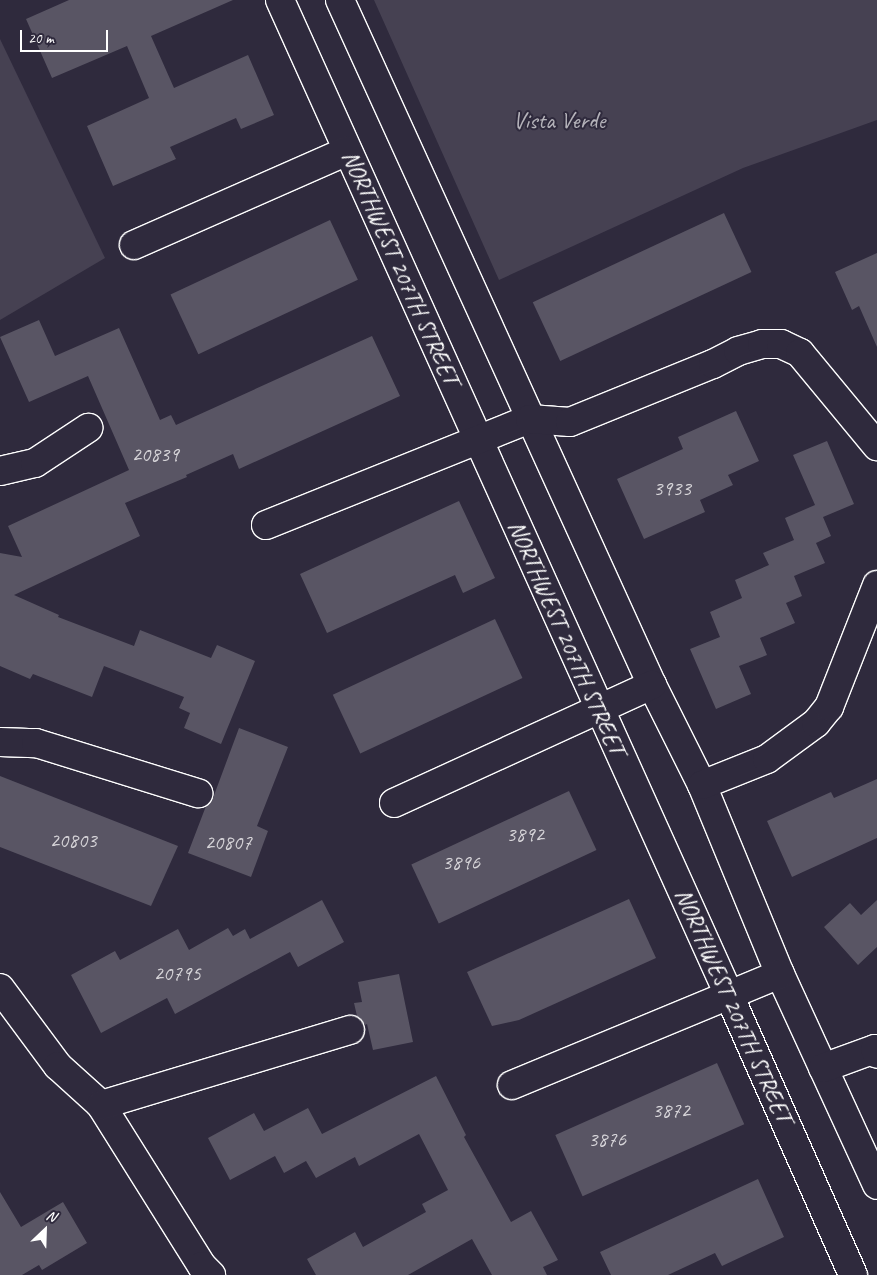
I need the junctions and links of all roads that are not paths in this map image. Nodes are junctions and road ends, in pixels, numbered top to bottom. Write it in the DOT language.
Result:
graph roads {
  1 [pos="280,0"];
  2 [pos="340,0"];
  3 [pos="347,151"];
  4 [pos="134,245"];
  5 [pos="530,419"];
  6 [pos="88,428"];
  7 [pos="478,440"];
  8 [pos="877,446"];
  9 [pos="0,471"];
  10 [pos="266,525"];
  11 [pos="877,585"];
  12 [pos="652,685"];
  13 [pos="599,709"];
  14 [pos="0,742"];
  15 [pos="702,785"];
  16 [pos="198,793"];
  17 [pos="394,803"];
  18 [pos="780,974"];
  19 [pos="0,988"];
  20 [pos="729,995"];
  21 [pos="350,1030"];
  22 [pos="877,1054"];
  23 [pos="823,1068"];
  24 [pos="512,1085"];
  25 [pos="101,1105"];
  26 [pos="868,1143"];
  27 [pos="877,1185"];
  28 [pos="200,1272"];
  29 [pos="848,1273"];
  1 -- 3 [label="street, NORTHWEST 207TH STREET"];
  2 -- 5 [label="street"];
  3 -- 4 [label="street"];
  3 -- 7 [label="street, NORTHWEST 207TH STREET"];
  5 -- 7 [label="street"];
  5 -- 8 [label="street"];
  5 -- 12 [label="street"];
  6 -- 9 [label="street"];
  7 -- 10 [label="street"];
  7 -- 13 [label="street, NORTHWEST 207TH STREET"];
  11 -- 15 [label="street"];
  12 -- 13 [label="street"];
  12 -- 15 [label="street"];
  13 -- 17 [label="street"];
  13 -- 20 [label="street, NORTHWEST 207TH STREET"];
  14 -- 16 [label="street"];
  15 -- 18 [label="street"];
  18 -- 20 [label="street"];
  18 -- 23 [label="street"];
  19 -- 25 [label="street"];
  20 -- 24 [label="street"];
  20 -- 29 [label="street, NORTHWEST 207TH STREET"];
  21 -- 25 [label="street"];
  22 -- 23 [label="street"];
  23 -- 26 [label="street"];
  25 -- 28 [label="street"];
  26 -- 27 [label="street"];
}
